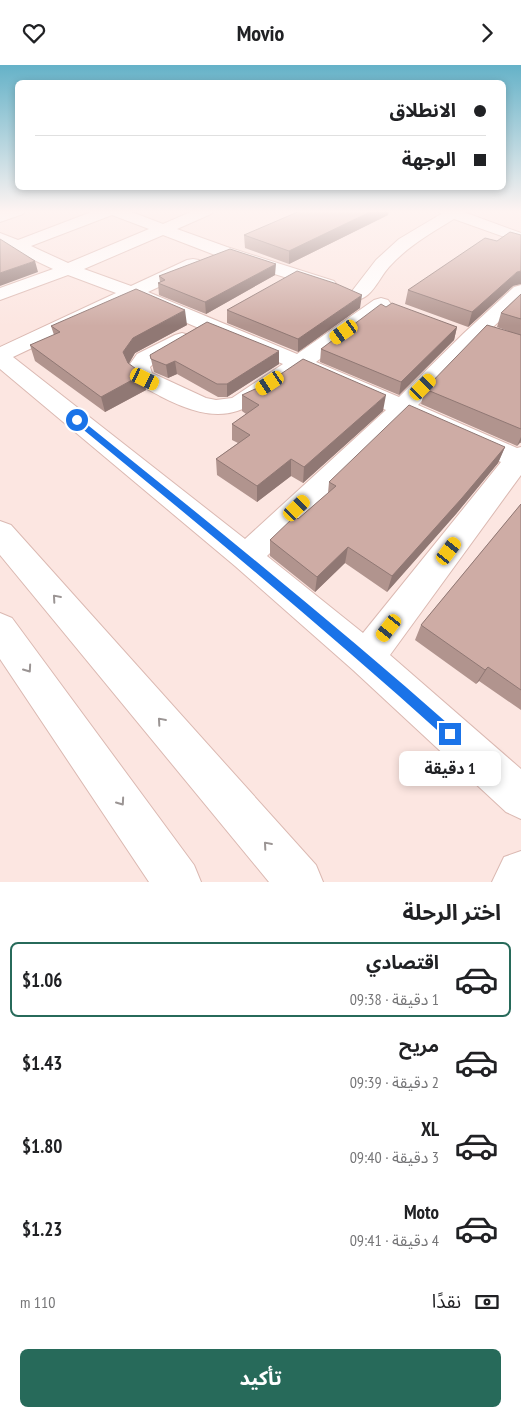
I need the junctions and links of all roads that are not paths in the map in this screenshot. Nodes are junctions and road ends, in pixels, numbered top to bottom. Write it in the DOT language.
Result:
graph roads {
  1 [pos="27,249"];
  2 [pos="115,249"];
  3 [pos="216,249"];
  4 [pos="225,249"];
  5 [pos="398,249"];
  6 [pos="221,251"];
  7 [pos="68,269"];
  8 [pos="295,274"];
  9 [pos="271,288"];
  10 [pos="521,291"];
  11 [pos="133,293"];
  12 [pos="0,295"];
  13 [pos="358,295"];
  14 [pos="231,311"];
  15 [pos="206,325"];
  16 [pos="0,356"];
  17 [pos="300,363"];
  18 [pos="402,408"];
  19 [pos="520,458"];
  20 [pos="0,533"];
  21 [pos="246,557"];
  22 [pos="0,629"];
  23 [pos="366,658"];
  24 [pos="521,797"];
  25 [pos="521,874"];
  26 [pos="177,882"];
  27 [pos="299,882"];
  28 [pos="516,882"];
  1 -- 7 [label="street"];
  2 -- 7 [label="street"];
  3 -- 6 [label="street"];
  4 -- 6 [label="street"];
  5 -- 13 [label="street"];
  6 -- 8 [label="street"];
  6 -- 11 [label="street"];
  7 -- 11 [label="street"];
  7 -- 12 [label="street"];
  8 -- 9 [label="street"];
  8 -- 13 [label="street"];
  10 -- 18 [label="street"];
  11 -- 15 [label="street"];
  11 -- 16 [label="street"];
  13 -- 17 [label="street"];
  14 -- 15 [label="street"];
  15 -- 17 [label="street"];
  15 -- 17 [label="street"];
  16 -- 21 [label="street"];
  17 -- 18 [label="street"];
  18 -- 19 [label="street"];
  18 -- 21 [label="street"];
  19 -- 23 [label="street"];
  27 -- 20 [label="street, one-way"];
  21 -- 23 [label="street"];
  22 -- 26 [label="street, one-way"];
  23 -- 24 [label="street"];
  25 -- 28 [label="street"];
}
